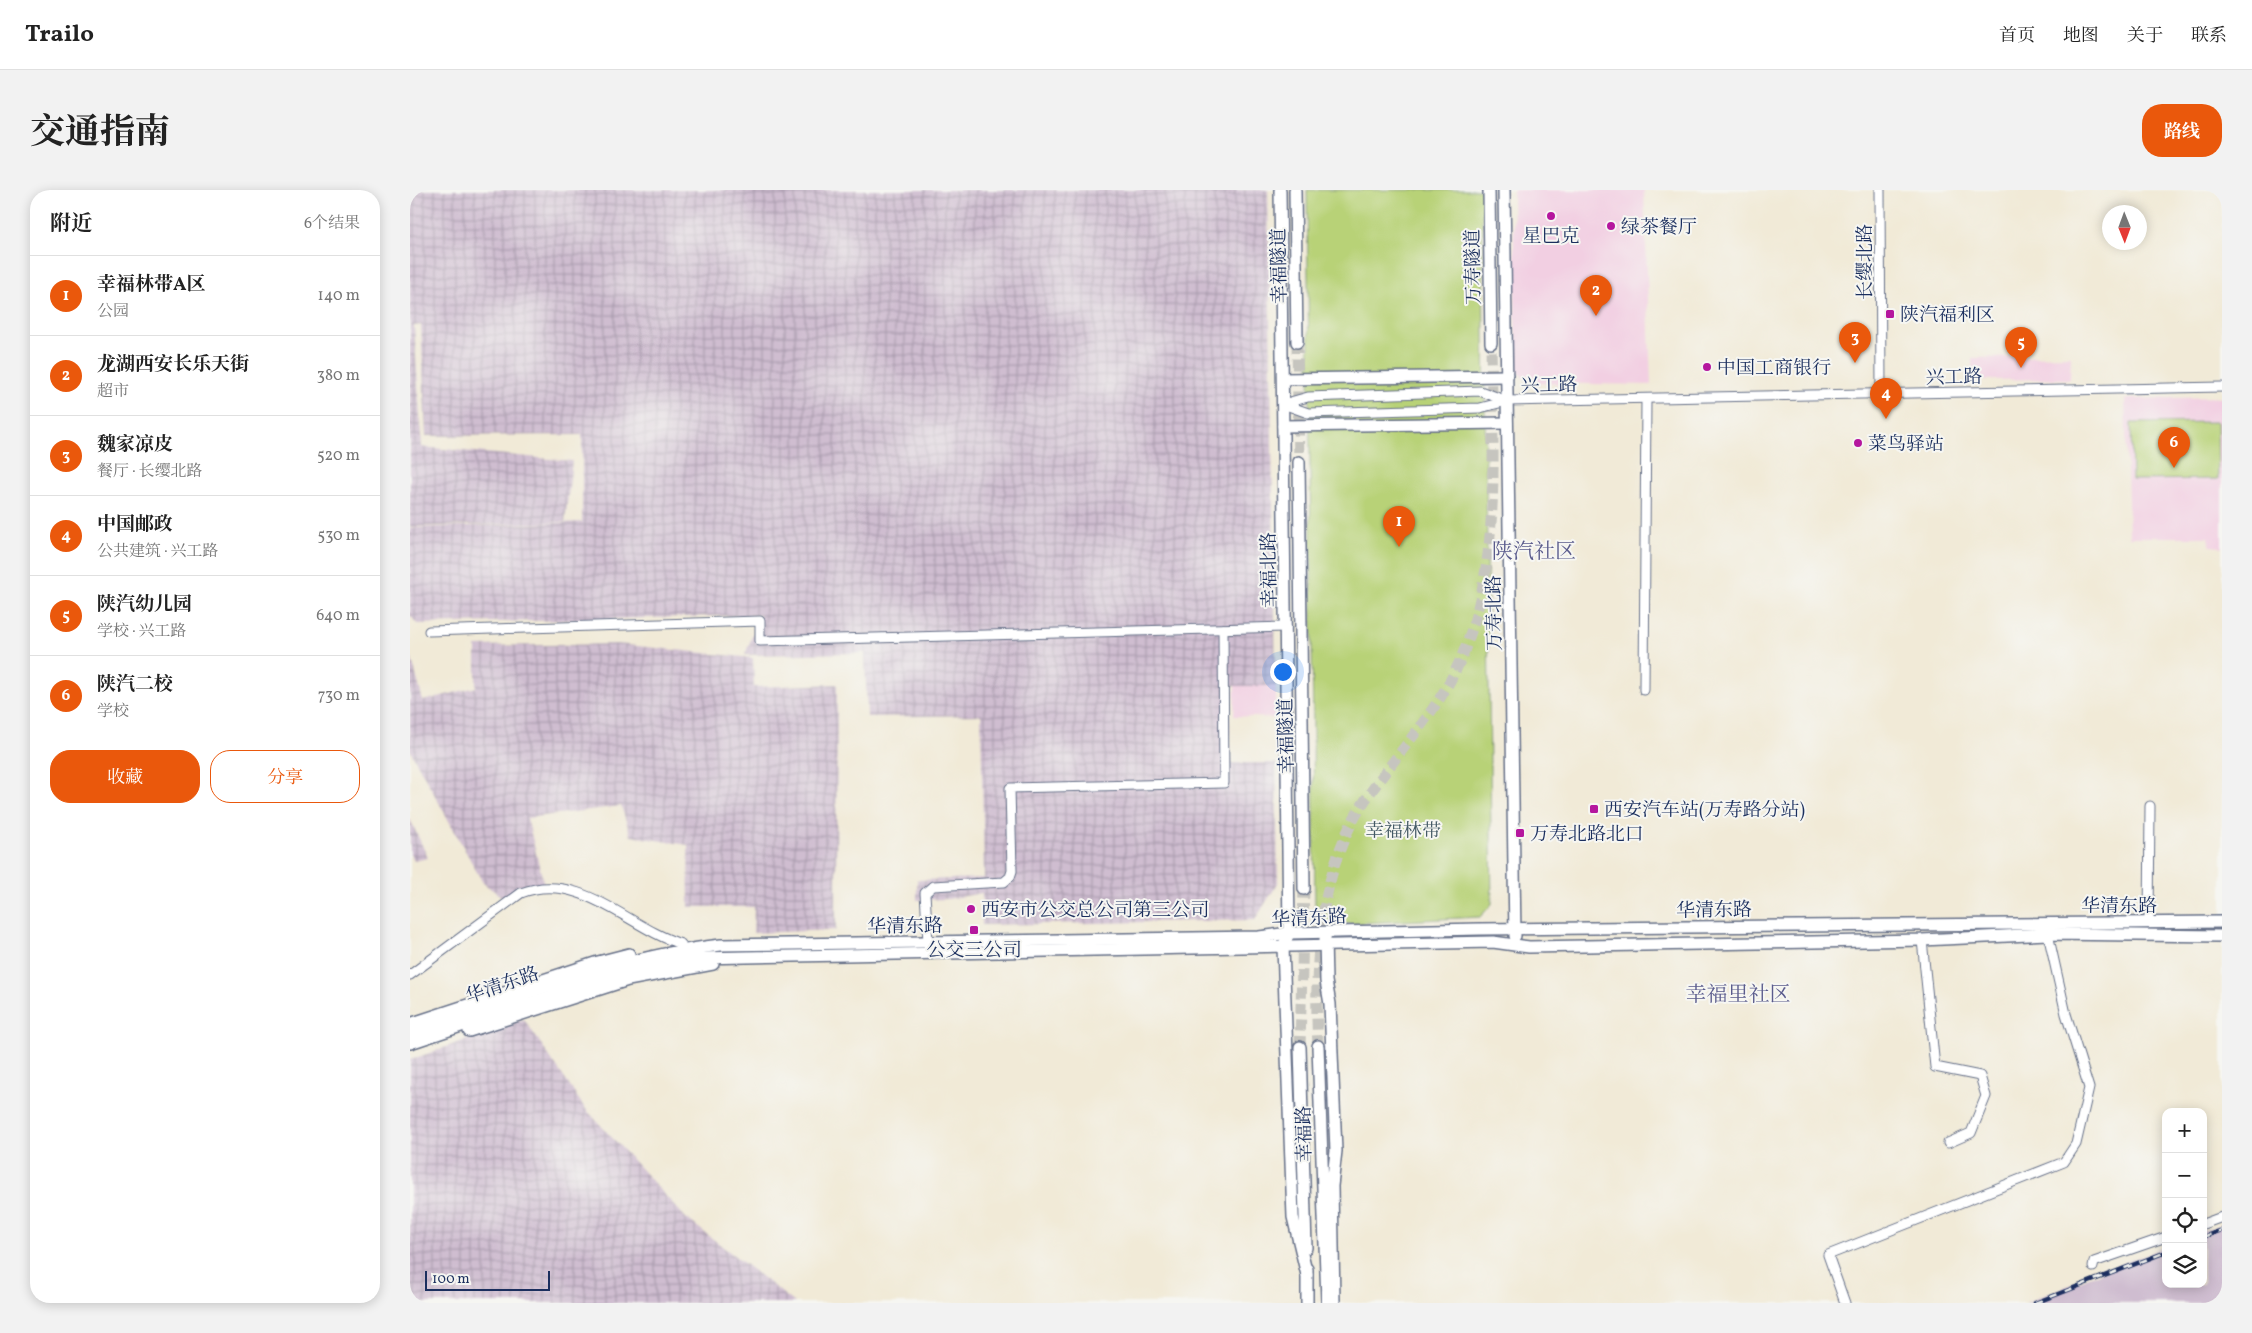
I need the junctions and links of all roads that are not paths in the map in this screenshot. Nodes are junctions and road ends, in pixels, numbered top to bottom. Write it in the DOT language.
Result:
graph roads {
  1 [pos="1280,190"];
  2 [pos="1295,190"];
  3 [pos="1489,190"];
  4 [pos="1504,190"];
  5 [pos="1880,190"];
  6 [pos="1297,342"];
  7 [pos="1491,343"];
  8 [pos="1507,376"];
  9 [pos="1283,379"];
  10 [pos="2222,387"];
  11 [pos="1881,394"];
  12 [pos="1646,399"];
  13 [pos="1507,401"];
  14 [pos="1283,404"];
  15 [pos="1507,423"];
  16 [pos="1284,426"];
  17 [pos="1299,462"];
  18 [pos="1286,627"];
  19 [pos="1223,629"];
  20 [pos="429,632"];
  21 [pos="1644,690"];
  22 [pos="2150,806"];
  23 [pos="1304,889"];
  24 [pos="2222,922"];
  25 [pos="2149,923"];
  26 [pos="1514,930"];
  27 [pos="1290,933"];
  28 [pos="1325,933"];
  29 [pos="2048,934"];
  30 [pos="2222,936"];
  31 [pos="1922,940"];
  32 [pos="928,942"];
  33 [pos="795,943"];
  34 [pos="682,944"];
  35 [pos="1515,945"];
  36 [pos="1325,947"];
  37 [pos="1283,948"];
  38 [pos="768,956"];
  39 [pos="410,975"];
  40 [pos="410,1024"];
  41 [pos="410,1033"];
  42 [pos="410,1043"];
  43 [pos="1318,1046"];
  44 [pos="1300,1047"];
  45 [pos="410,1051"];
  46 [pos="1948,1143"];
  47 [pos="2222,1217"];
  48 [pos="2207,1223"];
  49 [pos="2162,1238"];
  50 [pos="2093,1267"];
  51 [pos="1307,1275"];
  52 [pos="1308,1303"];
  53 [pos="1327,1303"];
  54 [pos="1334,1303"];
  55 [pos="1845,1303"];
  1 -- 9 [label="main road, 幸福北路"];
  2 -- 6 [label="main road, 幸福隧道"];
  3 -- 7 [label="main road, 万寿隧道"];
  4 -- 8 [label="main road, 万寿北路"];
  5 -- 11 [label="street, 长缨北路"];
  8 -- 9 [label="main road"];
  8 -- 13 [label="main road, 万寿北路"];
  9 -- 14 [label="main road, 幸福北路"];
  10 -- 11 [label="street, 兴工路"];
  11 -- 12 [label="street, 兴工路"];
  12 -- 13 [label="street, 兴工路"];
  12 -- 21 [label="street"];
  13 -- 14 [label="street, 兴工路"];
  13 -- 14 [label="street, 兴工路"];
  13 -- 15 [label="main road, 万寿北路"];
  14 -- 16 [label="main road, 幸福北路"];
  15 -- 16 [label="main road"];
  15 -- 26 [label="main road, 万寿北路"];
  16 -- 18 [label="main road, 幸福北路"];
  17 -- 23 [label="main road, 幸福隧道"];
  18 -- 19 [label="street"];
  18 -- 27 [label="main road, 幸福北路"];
  19 -- 20 [label="street"];
  19 -- 32 [label="street"];
  22 -- 25 [label="street"];
  24 -- 25 [label="main road, 华清东路"];
  25 -- 26 [label="main road, 华清东路"];
  26 -- 28 [label="main road, 华清东路"];
  26 -- 35 [label="main road, 万寿北路"];
  27 -- 28 [label="main road, 华清东路"];
  27 -- 32 [label="main road, 华清东路"];
  27 -- 37 [label="main road, 幸福北路"];
  28 -- 36 [label="main road"];
  29 -- 30 [label="main road, 华清东路"];
  29 -- 31 [label="main road, 华清东路"];
  29 -- 55 [label="street"];
  31 -- 35 [label="main road, 华清东路"];
  31 -- 46 [label="street"];
  32 -- 33 [label="main road, 华清东路"];
  33 -- 34 [label="main road"];
  33 -- 41 [label="main road, 华清东路"];
  34 -- 39 [label="street"];
  34 -- 40 [label="main road"];
  35 -- 36 [label="main road, 华清东路"];
  36 -- 37 [label="main road, 华清东路"];
  36 -- 54 [label="main road"];
  37 -- 38 [label="main road, 华清东路"];
  37 -- 51 [label="main road"];
  38 -- 42 [label="main road, 华清东路"];
  38 -- 45 [label="main road"];
  43 -- 53 [label="main road, 幸福路"];
  44 -- 51 [label="main road, 幸福路"];
  47 -- 48 [label="street"];
  49 -- 50 [label="street"];
  51 -- 52 [label="main road"];
}
